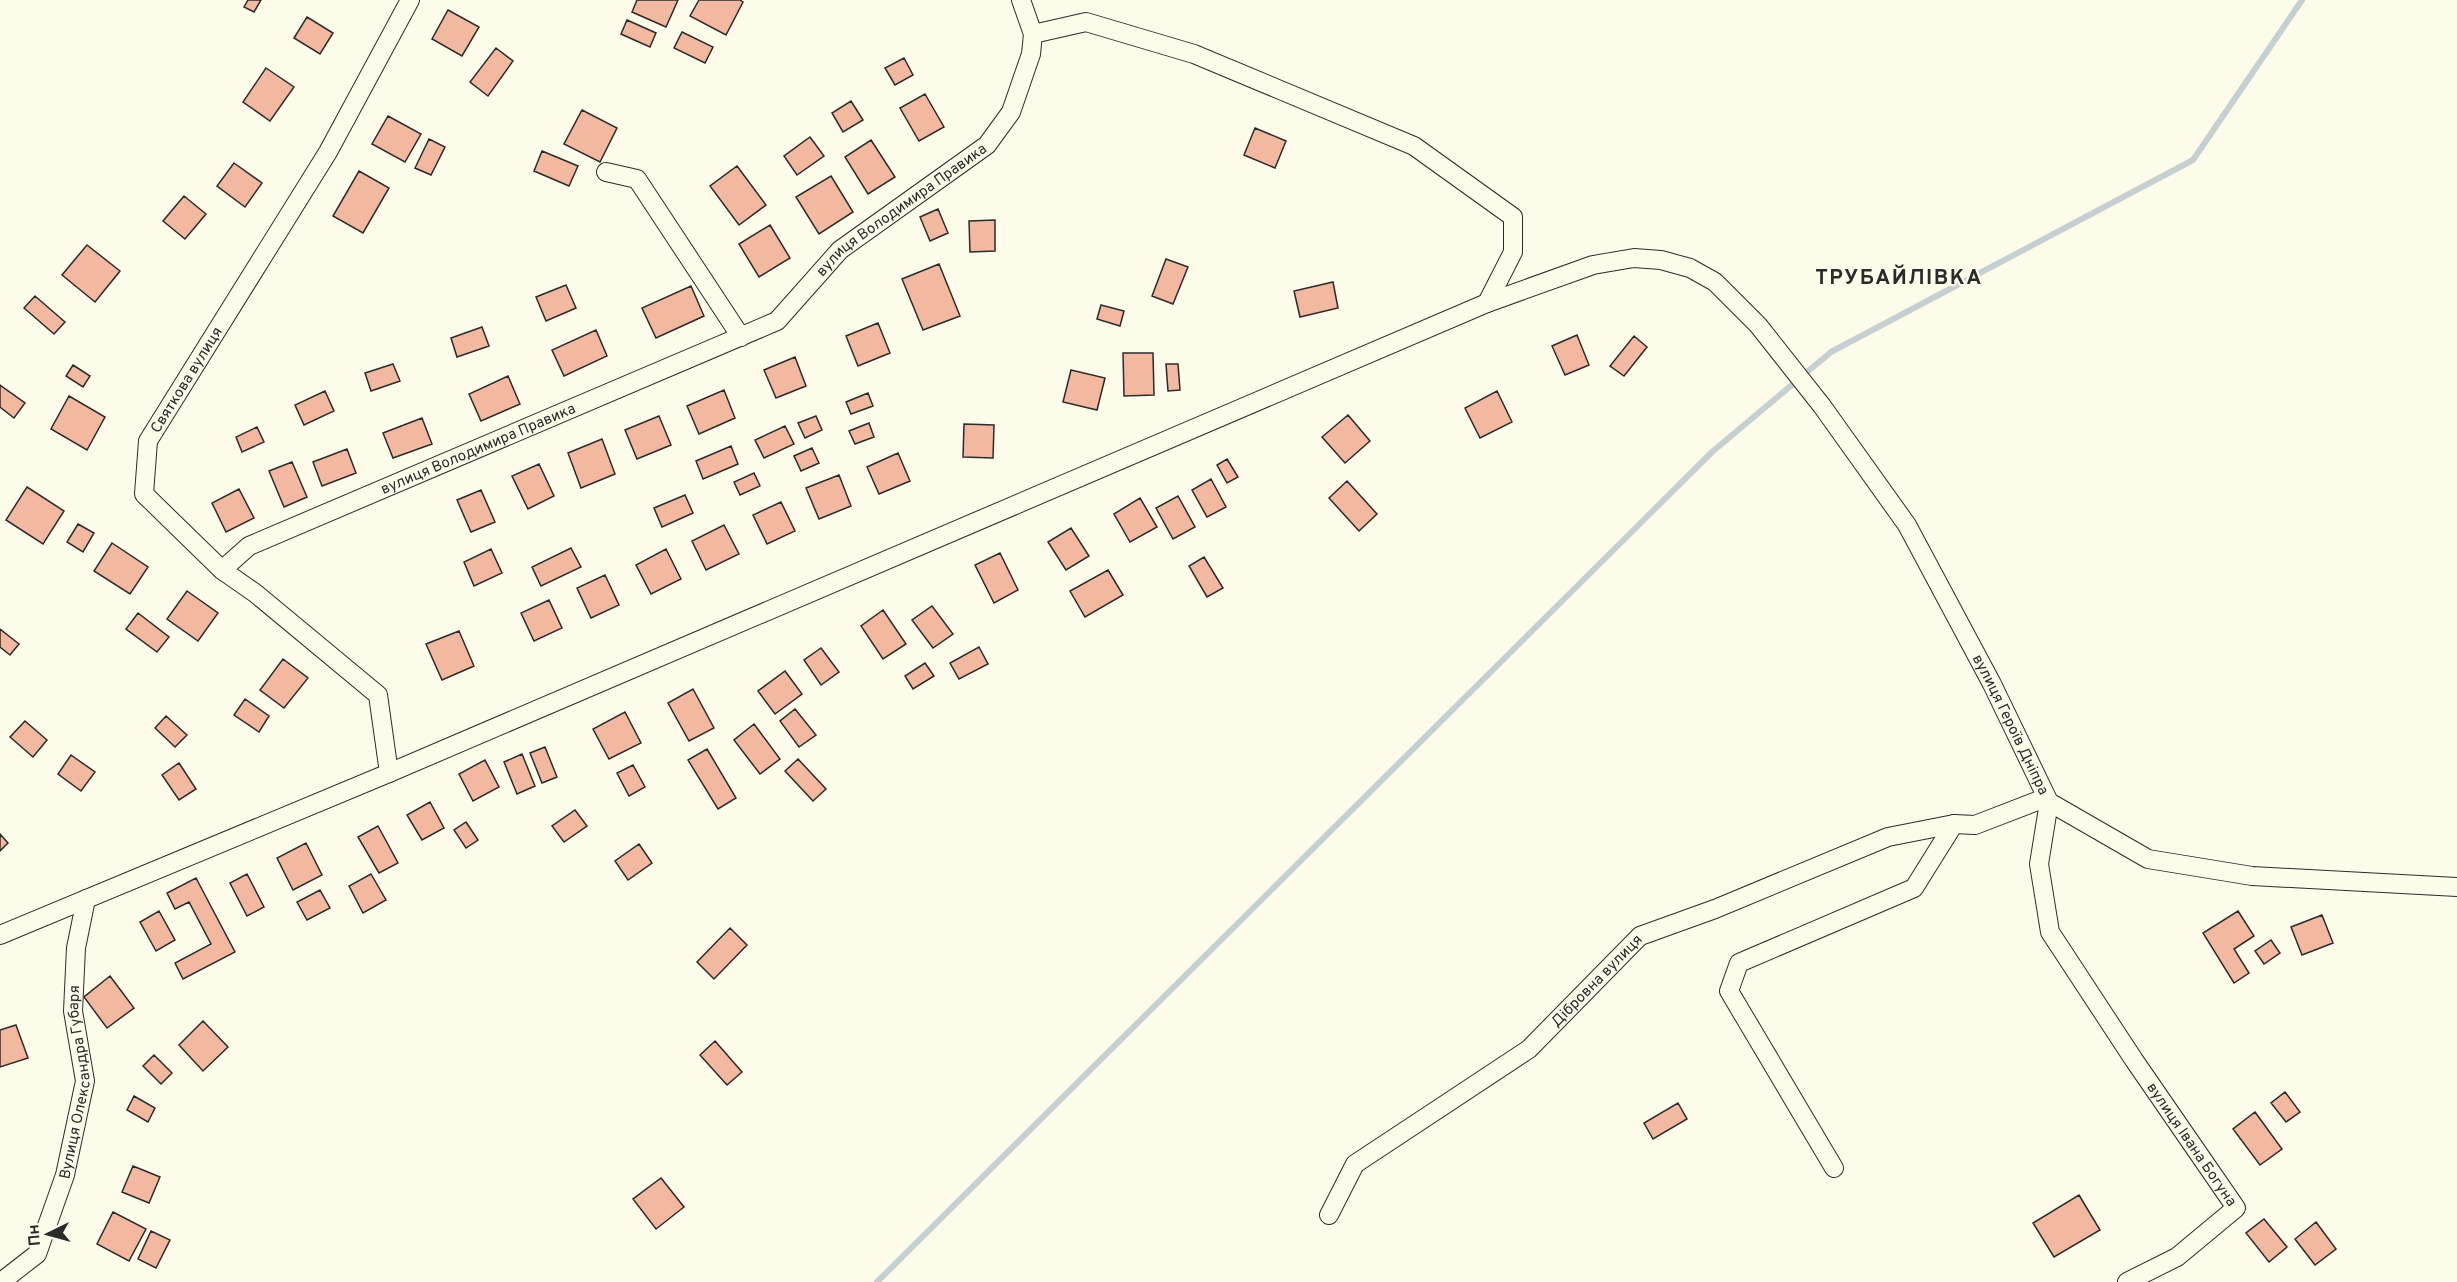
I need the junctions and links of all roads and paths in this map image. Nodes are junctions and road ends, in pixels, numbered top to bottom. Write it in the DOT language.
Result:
graph roads {
  1 [pos="410,0"];
  2 [pos="1017,2"];
  3 [pos="1033,34"];
  4 [pos="606,172"];
  5 [pos="1487,303"];
  6 [pos="741,337"];
  7 [pos="222,570"];
  8 [pos="389,773"];
  9 [pos="2047,800"];
  10 [pos="1954,824"];
  11 [pos="2457,887"];
  12 [pos="86,899"];
  13 [pos="0,935"];
  14 [pos="1834,1168"];
  15 [pos="1329,1215"];
  16 [pos="1,1282"];
  17 [pos="2127,1282"];
  1 -- 7 [label="street, Святкова вулиця"];
  2 -- 3 [label="street"];
  3 -- 5 [label="street"];
  3 -- 6 [label="street, вулиця Володимира Правика"];
  4 -- 6 [label="street"];
  5 -- 8 [label="street, вулиця Героїв Дніпра"];
  5 -- 9 [label="street, вулиця Героїв Дніпра"];
  6 -- 7 [label="street, вулиця Володимира Правика"];
  7 -- 8 [label="street, Святкова вулиця"];
  8 -- 12 [label="street, вулиця Героїв Дніпра"];
  9 -- 10 [label="street, Дібровна вулиця"];
  9 -- 11 [label="street, вулиця Героїв Дніпра"];
  9 -- 17 [label="street, вулиця Івана Богуна"];
  10 -- 14 [label="street"];
  10 -- 15 [label="street, Дібровна вулиця"];
  12 -- 13 [label="street, вулиця Героїв Дніпра"];
  12 -- 16 [label="street, Вулиця Олександра Губаря"];
}
